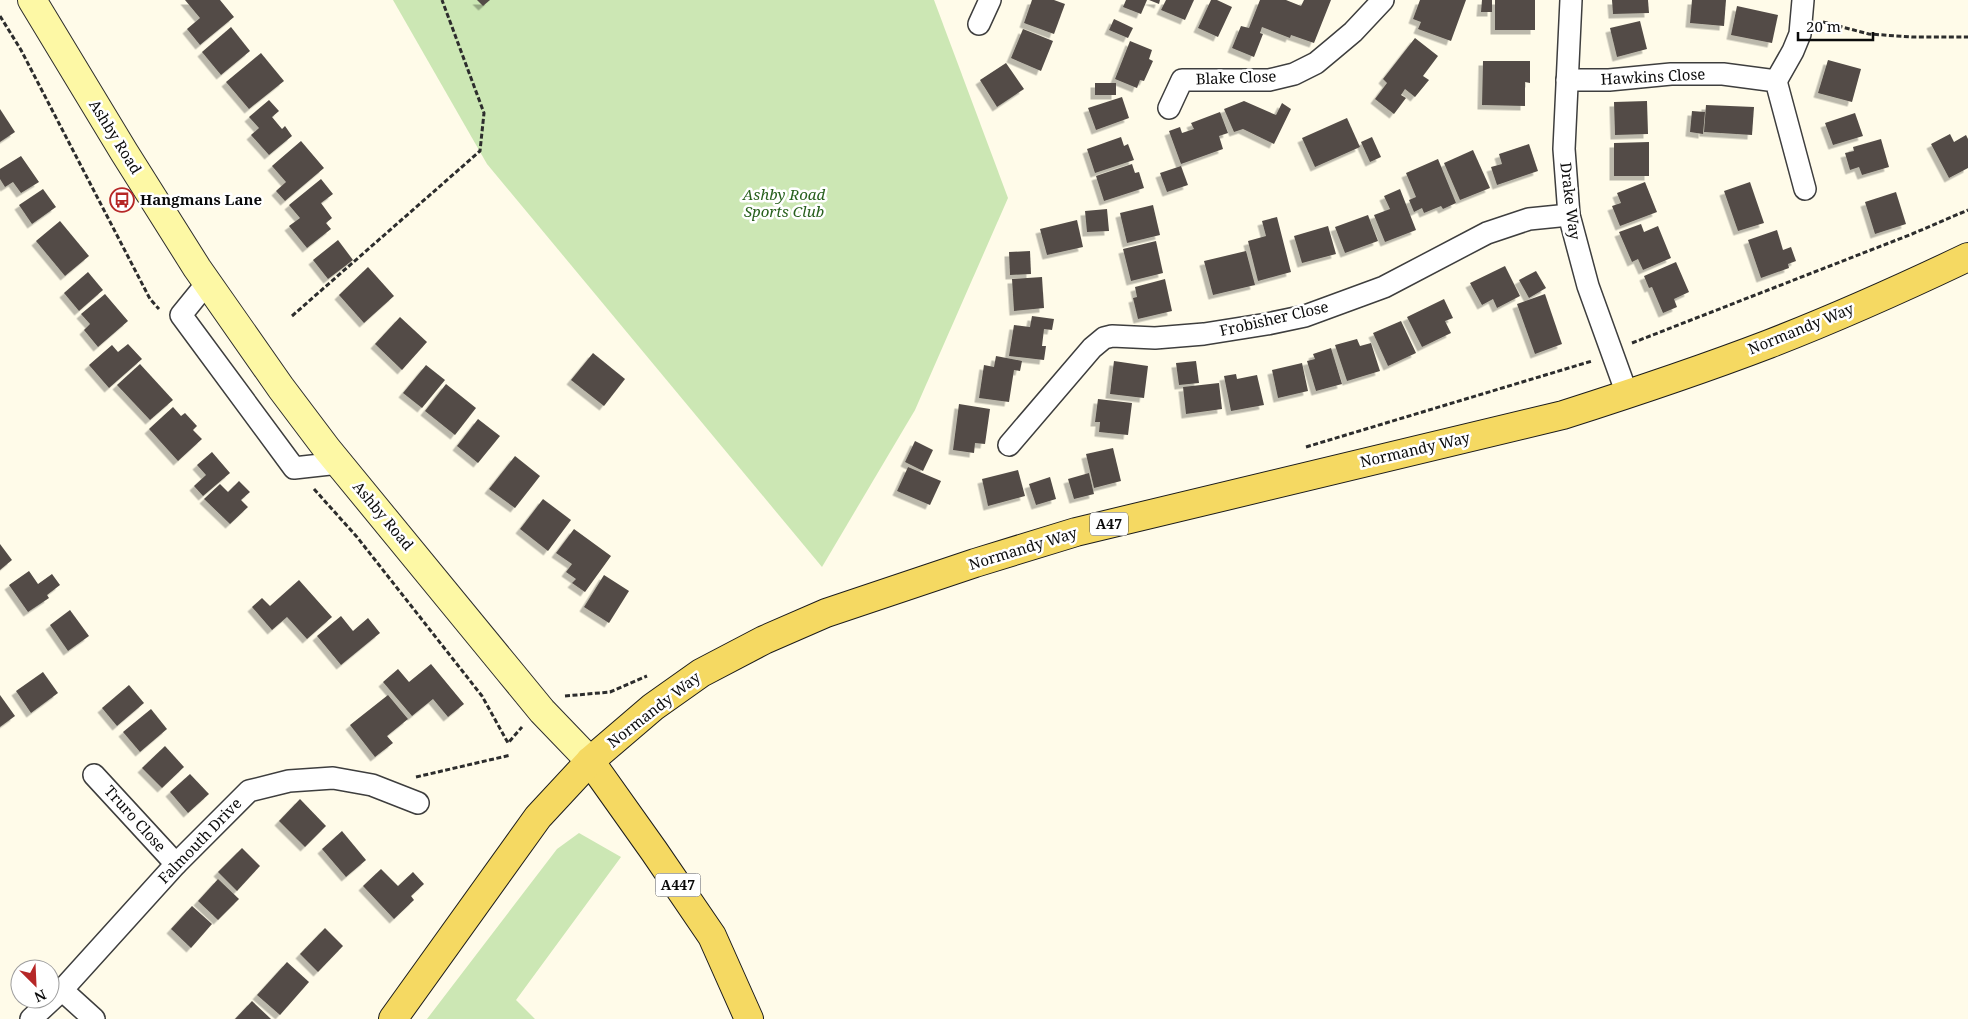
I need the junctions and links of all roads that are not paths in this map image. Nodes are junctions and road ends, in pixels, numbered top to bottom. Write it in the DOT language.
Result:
graph roads {
  1 [pos="32,0"];
  2 [pos="990,0"];
  3 [pos="1382,0"];
  4 [pos="1571,0"];
  5 [pos="1803,8"];
  6 [pos="979,24"];
  7 [pos="1567,80"];
  8 [pos="1776,81"];
  9 [pos="1169,108"];
  10 [pos="1804,189"];
  11 [pos="1569,215"];
  12 [pos="1968,257"];
  13 [pos="207,283"];
  14 [pos="1627,394"];
  15 [pos="1009,445"];
  16 [pos="339,463"];
  17 [pos="590,761"];
  18 [pos="94,775"];
  19 [pos="418,803"];
  20 [pos="176,864"];
  21 [pos="62,990"];
  22 [pos="31,1019"];
  23 [pos="94,1019"];
  24 [pos="394,1019"];
  25 [pos="748,1019"];
  1 -- 13 [label="main road, Ashby Road"];
  2 -- 6 [label="street"];
  3 -- 9 [label="street, Blake Close"];
  4 -- 7 [label="street, Drake Way"];
  5 -- 8 [label="street"];
  7 -- 8 [label="street, Hawkins Close"];
  7 -- 11 [label="street, Drake Way"];
  8 -- 10 [label="street"];
  11 -- 14 [label="street, Drake Way"];
  11 -- 15 [label="street, Frobisher Close"];
  12 -- 14 [label="main road, Normandy Way / A47"];
  13 -- 16 [label="main road, Ashby Road"];
  13 -- 16 [label="street"];
  14 -- 17 [label="main road, Normandy Way / A47"];
  16 -- 17 [label="main road, Ashby Road"];
  17 -- 24 [label="main road, Normandy Way / A47"];
  17 -- 25 [label="main road, Ashby Road / A447"];
  18 -- 20 [label="street, Truro Close"];
  19 -- 20 [label="street, Falmouth Drive"];
  20 -- 21 [label="street, Falmouth Drive"];
  21 -- 22 [label="street, Falmouth Drive"];
  21 -- 23 [label="street"];
}
